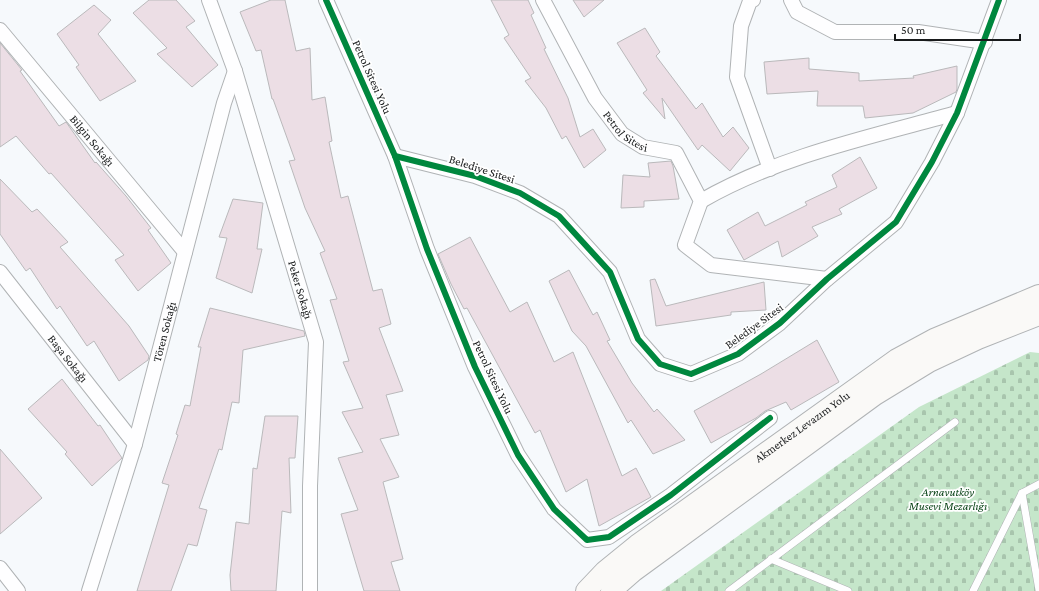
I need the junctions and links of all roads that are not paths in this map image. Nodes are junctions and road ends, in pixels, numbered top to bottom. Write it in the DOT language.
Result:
graph roads {
  1 [pos="209,0"];
  2 [pos="326,0"];
  3 [pos="544,0"];
  4 [pos="753,0"];
  5 [pos="791,0"];
  6 [pos="1000,0"];
  7 [pos="0,30"];
  8 [pos="984,42"];
  9 [pos="235,71"];
  10 [pos="957,114"];
  11 [pos="395,156"];
  12 [pos="770,169"];
  13 [pos="701,201"];
  14 [pos="185,252"];
  15 [pos="0,272"];
  16 [pos="827,279"];
  17 [pos="1039,295"];
  18 [pos="1039,315"];
  19 [pos="770,418"];
  20 [pos="955,422"];
  21 [pos="136,444"];
  22 [pos="1039,484"];
  23 [pos="1022,493"];
  24 [pos="771,559"];
  25 [pos="0,568"];
  26 [pos="1039,590"];
  27 [pos="18,591"];
  28 [pos="89,591"];
  29 [pos="310,591"];
  30 [pos="586,591"];
  31 [pos="611,591"];
  32 [pos="729,591"];
  33 [pos="848,591"];
  34 [pos="973,591"];
  1 -- 9 [label="street, Peker Sokağı"];
  2 -- 11 [label="street, Petrol Sitesi Yolu"];
  3 -- 13 [label="street, Petrol Sitesi"];
  4 -- 12 [label="street"];
  5 -- 8 [label="street"];
  6 -- 8 [label="street, Belediye Sitesi"];
  7 -- 14 [label="street, Bilgin Sokağı"];
  8 -- 10 [label="street, Belediye Sitesi"];
  9 -- 14 [label="street, Tören Sokağı"];
  9 -- 29 [label="street, Peker Sokağı"];
  10 -- 12 [label="street"];
  10 -- 16 [label="street, Belediye Sitesi"];
  11 -- 16 [label="street, Belediye Sitesi"];
  11 -- 19 [label="street, Petrol Sitesi Yolu"];
  12 -- 13 [label="street"];
  13 -- 16 [label="street"];
  14 -- 21 [label="street, Tören Sokağı"];
  15 -- 21 [label="street, Başa Sokağı"];
  17 -- 30 [label="main road, Akmerkez Levazım Yolu"];
  18 -- 31 [label="main road, Akmerkez Levazım Yolu"];
  20 -- 24 [label="lane"];
  21 -- 28 [label="street, Tören Sokağı"];
  22 -- 23 [label="lane"];
  23 -- 26 [label="lane"];
  23 -- 34 [label="lane"];
  24 -- 32 [label="lane"];
  24 -- 33 [label="lane"];
  25 -- 27 [label="street"];
}
